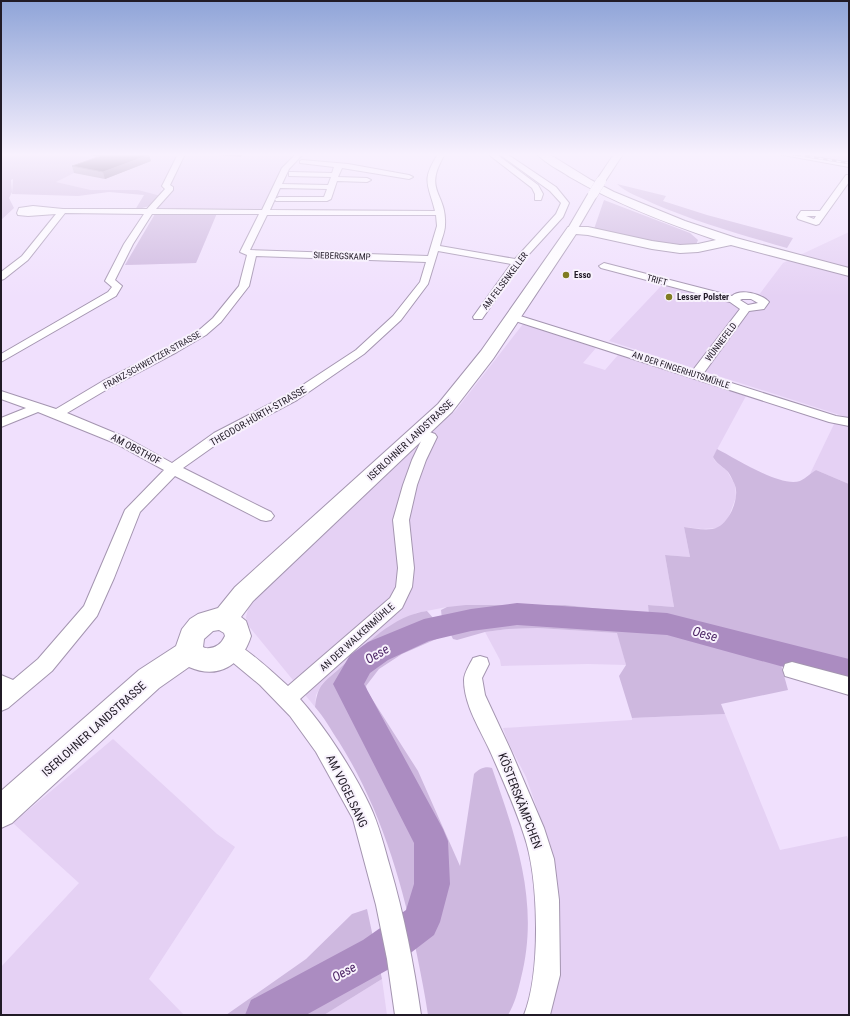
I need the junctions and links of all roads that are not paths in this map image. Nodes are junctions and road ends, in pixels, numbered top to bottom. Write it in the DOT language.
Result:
graph roads {
  1 [pos="156,201"];
  2 [pos="269,201"];
  3 [pos="436,201"];
  4 [pos="564,201"];
  5 [pos="589,201"];
  6 [pos="625,201"];
  7 [pos="831,201"];
  8 [pos="149,211"];
  9 [pos="264,212"];
  10 [pos="440,213"];
  11 [pos="821,214"];
  12 [pos="693,228"];
  13 [pos="567,237"];
  14 [pos="731,241"];
  15 [pos="706,247"];
  16 [pos="252,253"];
  17 [pos="433,254"];
  18 [pos="517,262"];
  19 [pos="604,266"];
  20 [pos="849,272"];
  21 [pos="1,277"];
  22 [pos="734,300"];
  23 [pos="746,308"];
  24 [pos="478,317"];
  25 [pos="513,317"];
  26 [pos="1,359"];
  27 [pos="696,375"];
  28 [pos="1,395"];
  29 [pos="36,408"];
  30 [pos="58,414"];
  31 [pos="849,422"];
  32 [pos="1,423"];
  33 [pos="419,432"];
  34 [pos="173,469"];
  35 [pos="266,516"];
  36 [pos="224,620"];
  37 [pos="231,650"];
  38 [pos="190,651"];
  39 [pos="480,664"];
  40 [pos="792,670"];
  41 [pos="849,686"];
  42 [pos="8,687"];
  43 [pos="287,699"];
  44 [pos="1,702"];
  45 [pos="1,812"];
  46 [pos="408,1015"];
  47 [pos="537,1015"];
  1 -- 8 [label="street"];
  2 -- 9 [label="street"];
  3 -- 10 [label="street"];
  4 -- 18 [label="street, AM FELSENKELLER"];
  5 -- 13 [label="street, ISERLOHNER LANDSTRASSE, bridge"];
  6 -- 12 [label="main road"];
  7 -- 11 [label="street"];
  8 -- 9 [label="street"];
  8 -- 21 [label="street"];
  8 -- 26 [label="street"];
  9 -- 10 [label="street"];
  9 -- 16 [label="street, FRANZ-SCHWEITZER-STRASSE"];
  10 -- 17 [label="street, THEODOR-HÜRTH-STRASSE"];
  12 -- 14 [label="main road"];
  12 -- 15 [label="main road"];
  13 -- 14 [label="main road"];
  13 -- 15 [label="main road"];
  13 -- 25 [label="main road, ISERLOHNER LANDSTRASSE"];
  14 -- 15 [label="main road"];
  14 -- 20 [label="main road"];
  16 -- 17 [label="street, SIEBERGSKAMP"];
  16 -- 30 [label="street, FRANZ-SCHWEITZER-STRASSE"];
  17 -- 18 [label="street, SIEBERGSKAMP"];
  17 -- 34 [label="street, THEODOR-HÜRTH-STRASSE"];
  18 -- 24 [label="street, AM FELSENKELLER"];
  19 -- 22 [label="street, TRIFT"];
  22 -- 23 [label="street"];
  22 -- 23 [label="street"];
  23 -- 27 [label="street, WÜNNEFELD"];
  25 -- 27 [label="street, AN DER FINGERHUTSMÜHLE"];
  25 -- 33 [label="main road, ISERLOHNER LANDSTRASSE"];
  27 -- 31 [label="street, AN DER FINGERHUTSMÜHLE"];
  28 -- 29 [label="street, AM OBSTHOF"];
  29 -- 30 [label="street, AM OBSTHOF"];
  29 -- 32 [label="street"];
  30 -- 34 [label="street, AM OBSTHOF"];
  33 -- 36 [label="main road, ISERLOHNER LANDSTRASSE"];
  33 -- 43 [label="street, AN DER WALKENMÜHLE"];
  34 -- 35 [label="street, AM OBSTHOF"];
  34 -- 42 [label="street, THEODOR-HÜRTH-STRASSE"];
  36 -- 37 [label="main road"];
  36 -- 38 [label="main road"];
  37 -- 38 [label="main road"];
  37 -- 43 [label="street, AM VOGELSANG"];
  38 -- 45 [label="main road, ISERLOHNER LANDSTRASSE"];
  39 -- 47 [label="street, KÖSTERSKÄMPCHEN"];
  40 -- 41 [label="street"];
  42 -- 44 [label="street, THEODOR-HÜRTH-STRASSE"];
  43 -- 46 [label="street, AM VOGELSANG"];
}
